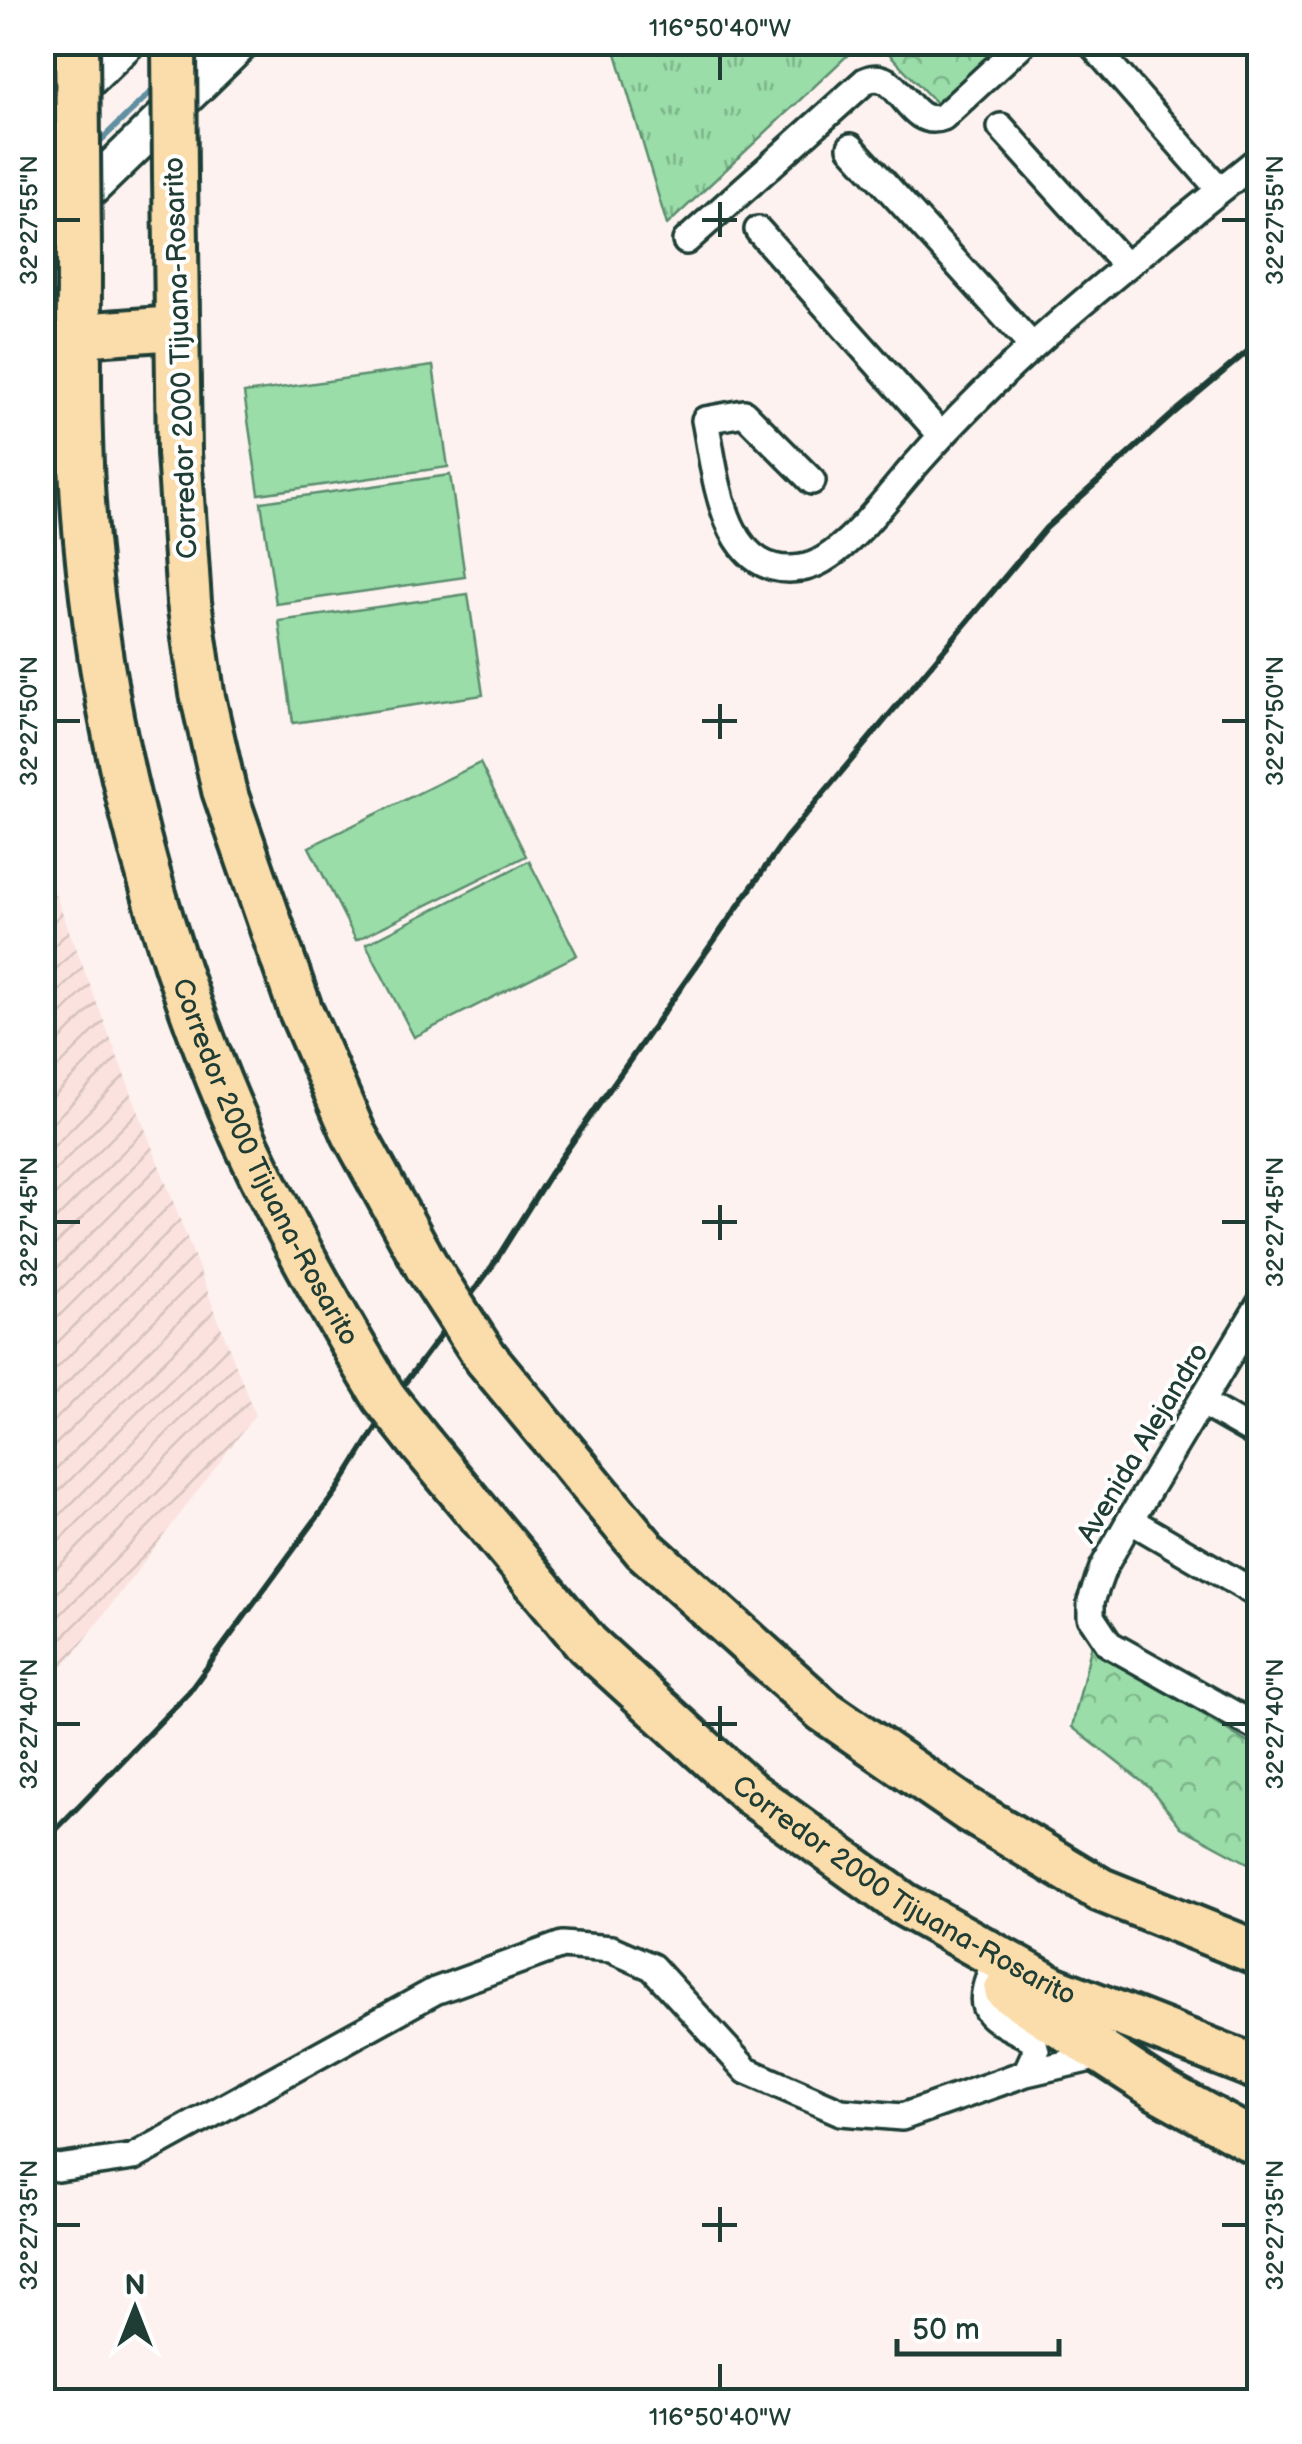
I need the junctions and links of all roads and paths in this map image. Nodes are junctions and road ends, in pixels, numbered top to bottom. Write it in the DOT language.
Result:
graph roads {
  1 [pos="76,42"];
  2 [pos="127,42"];
  3 [pos="174,42"];
  4 [pos="242,42"];
  5 [pos="1024,42"];
  6 [pos="1090,42"];
  7 [pos="42,126"];
  8 [pos="1001,127"];
  9 [pos="851,147"];
  10 [pos="1260,158"];
  11 [pos="1220,190"];
  12 [pos="758,230"];
  13 [pos="686,241"];
  14 [pos="61,244"];
  15 [pos="1126,266"];
  16 [pos="176,328"];
  17 [pos="79,335"];
  18 [pos="1030,345"];
  19 [pos="941,435"];
  20 [pos="812,481"];
  21 [pos="1260,1304"];
  22 [pos="1202,1403"];
  23 [pos="1260,1436"];
  24 [pos="1130,1520"];
  25 [pos="1260,1596"];
  26 [pos="1260,1729"];
  27 [pos="1260,1954"];
  28 [pos="993,1968"];
  29 [pos="1109,2054"];
  30 [pos="1260,2069"];
  31 [pos="1026,2073"];
  32 [pos="1260,2144"];
  33 [pos="42,2165"];
  1 -- 14 [label="highway, Corredor 2000 Tijuana-Rosarito, bridge"];
  2 -- 7 [label="main road"];
  3 -- 16 [label="highway, Corredor 2000 Tijuana-Rosarito, bridge"];
  4 -- 14 [label="main road"];
  5 -- 13 [label="street"];
  6 -- 11 [label="street"];
  8 -- 15 [label="street"];
  9 -- 18 [label="street"];
  10 -- 11 [label="street"];
  11 -- 15 [label="street"];
  12 -- 19 [label="street"];
  14 -- 17 [label="highway, Corredor 2000 Tijuana-Rosarito"];
  15 -- 18 [label="street"];
  16 -- 17 [label="highway"];
  16 -- 27 [label="highway, Corredor 2000 Tijuana-Rosarito, bridge"];
  17 -- 28 [label="highway, Corredor 2000 Tijuana-Rosarito, bridge"];
  18 -- 19 [label="street"];
  19 -- 20 [label="street"];
  21 -- 22 [label="street, Avenida Alejandro"];
  22 -- 23 [label="street"];
  22 -- 24 [label="street, Avenida Alejandro"];
  24 -- 25 [label="street"];
  24 -- 26 [label="street, Avenida Alejandro"];
  28 -- 29 [label="highway"];
  28 -- 30 [label="highway, Corredor 2000 Tijuana-Rosarito"];
  28 -- 31 [label="street"];
  29 -- 31 [label="street"];
  29 -- 32 [label="highway"];
  31 -- 33 [label="street"];
}
